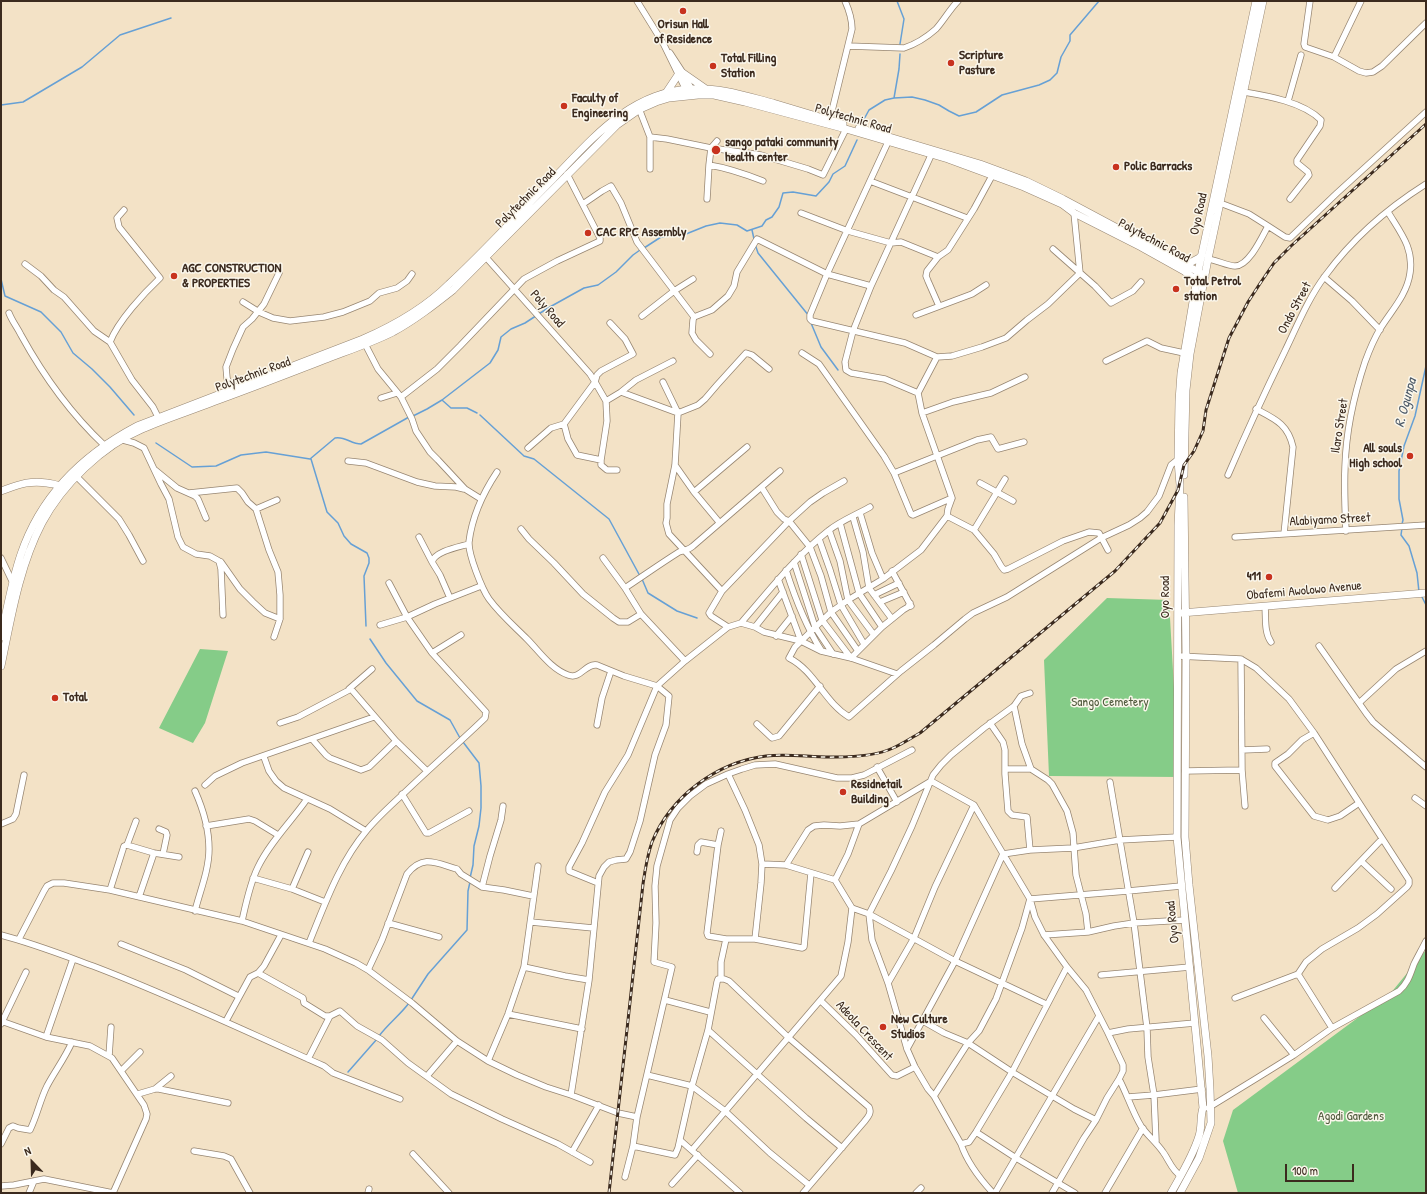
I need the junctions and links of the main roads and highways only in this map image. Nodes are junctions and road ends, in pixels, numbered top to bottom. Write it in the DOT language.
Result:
graph roads {
  1 [pos="1256,1"];
  2 [pos="1263,1"];
  3 [pos="1243,78"];
  4 [pos="706,89"];
  5 [pos="690,92"];
  6 [pos="666,93"];
  7 [pos="639,106"];
  8 [pos="839,125"];
  9 [pos="932,152"];
  10 [pos="549,188"];
  11 [pos="1142,245"];
  12 [pos="1205,257"];
  13 [pos="1186,265"];
  14 [pos="1198,272"];
  15 [pos="1205,276"];
  16 [pos="1200,283"];
  17 [pos="364,341"];
  18 [pos="1181,461"];
  19 [pos="1,491"];
  20 [pos="60,491"];
  21 [pos="1421,594"];
  22 [pos="1181,613"];
  23 [pos="1,637"];
  24 [pos="1,666"];
  25 [pos="1196,983"];
  26 [pos="1171,1193"];
  27 [pos="1180,1193"];
  1 -- 3 [label="main road, Oyo Road"];
  2 -- 3 [label="main road, Oyo Road"];
  3 -- 12 [label="main road, Oyo Road"];
  3 -- 12 [label="main road, Oyo Road"];
  4 -- 5 [label="main road, Polytechnic Road"];
  4 -- 6 [label="main road"];
  4 -- 8 [label="main road, Polytechnic Road"];
  5 -- 6 [label="main road, Polytechnic Road"];
  5 -- 7 [label="main road, Polytechnic Road"];
  5 -- 8 [label="main road, Polytechnic Road"];
  6 -- 7 [label="main road, Polytechnic Road"];
  7 -- 10 [label="main road, Polytechnic Road"];
  7 -- 10 [label="main road, Polytechnic Road"];
  8 -- 9 [label="main road, Polytechnic Road"];
  8 -- 9 [label="main road, Polytechnic Road"];
  9 -- 11 [label="main road, Polytechnic Road"];
  9 -- 11 [label="main road, Polytechnic Road"];
  10 -- 17 [label="main road, Polytechnic Road"];
  11 -- 13 [label="main road, Polytechnic Road"];
  11 -- 16 [label="main road, Polytechnic Road"];
  12 -- 13 [label="main road"];
  12 -- 14 [label="main road, Oyo Road"];
  12 -- 15 [label="main road, Oyo Road"];
  13 -- 14 [label="main road, Polytechnic Road"];
  14 -- 15 [label="main road, Polytechnic Road"];
  14 -- 16 [label="main road, Oyo Road"];
  15 -- 16 [label="main road, Oyo Road"];
  16 -- 18 [label="main road, Oyo Road"];
  16 -- 18 [label="main road, Oyo Road"];
  17 -- 20 [label="main road, Polytechnic Road"];
  17 -- 20 [label="main road, Polytechnic Road"];
  18 -- 22 [label="main road, Oyo Road"];
  19 -- 20 [label="main road"];
  20 -- 23 [label="main road, Polytechnic Road"];
  20 -- 24 [label="main road, Polytechnic Road"];
  21 -- 22 [label="main road, Obafemi Awolowo Avenue"];
  22 -- 25 [label="main road, Oyo Road"];
  22 -- 25 [label="main road, Oyo Road"];
  25 -- 26 [label="main road, Oyo Road"];
  25 -- 27 [label="main road, Oyo Road"];
}
